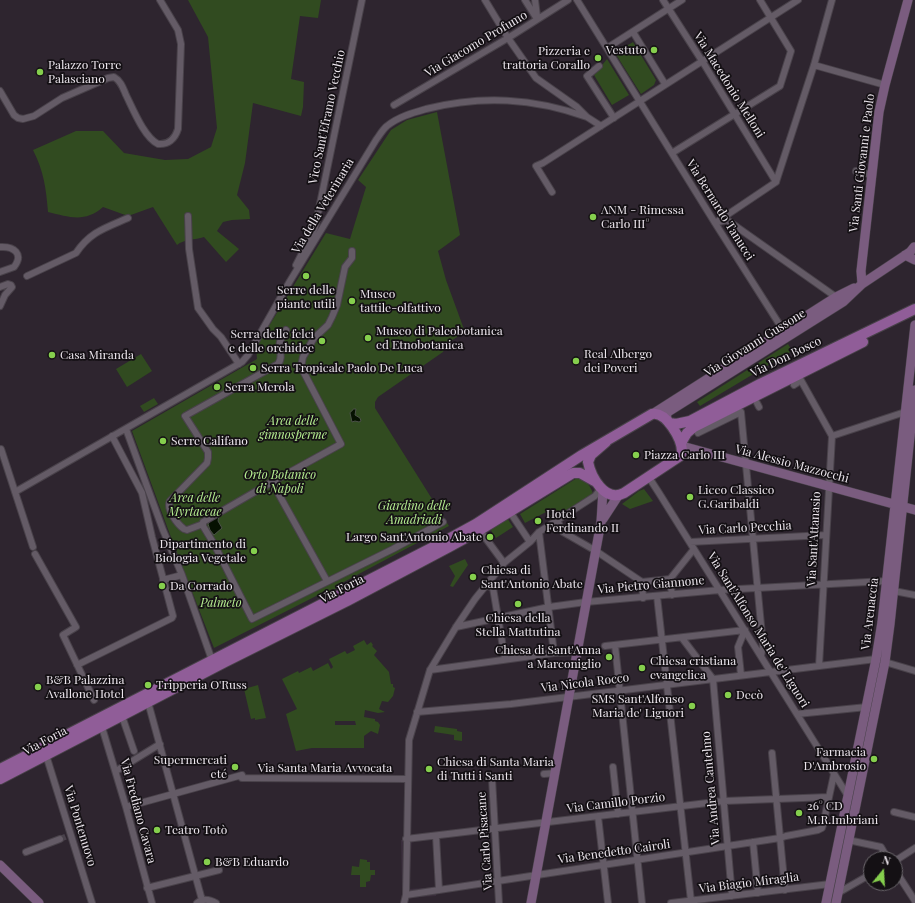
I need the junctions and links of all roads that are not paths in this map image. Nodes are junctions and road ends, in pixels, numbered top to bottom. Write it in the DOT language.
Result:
graph roads {
  1 [pos="160,0"];
  2 [pos="362,0"];
  3 [pos="485,0"];
  4 [pos="525,0"];
  5 [pos="535,0"];
  6 [pos="568,0"];
  7 [pos="577,0"];
  8 [pos="663,0"];
  9 [pos="682,0"];
  10 [pos="760,0"];
  11 [pos="798,0"];
  12 [pos="832,0"];
  13 [pos="908,0"];
  14 [pos="668,9"];
  15 [pos="771,18"];
  16 [pos="537,19"];
  17 [pos="633,32"];
  18 [pos="508,38"];
  19 [pos="607,48"];
  20 [pos="702,61"];
  21 [pos="814,64"];
  22 [pos="599,66"];
  23 [pos="665,84"];
  24 [pos="885,85"];
  25 [pos="0,91"];
  26 [pos="640,100"];
  27 [pos="2,102"];
  28 [pos="394,106"];
  29 [pos="735,114"];
  30 [pos="587,117"];
  31 [pos="614,118"];
  32 [pos="601,126"];
  33 [pos="672,153"];
  34 [pos="856,172"];
  35 [pos="872,175"];
  36 [pos="776,182"];
  37 [pos="552,192"];
  38 [pos="188,216"];
  39 [pos="128,218"];
  40 [pos="715,223"];
  41 [pos="0,247"];
  42 [pos="912,250"];
  43 [pos="352,251"];
  44 [pos="915,260"];
  45 [pos="0,272"];
  46 [pos="27,276"];
  47 [pos="290,281"];
  48 [pos="862,284"];
  49 [pos="0,287"];
  50 [pos="836,297"];
  51 [pos="0,306"];
  52 [pos="915,309"];
  53 [pos="915,316"];
  54 [pos="898,321"];
  55 [pos="915,324"];
  56 [pos="286,330"];
  57 [pos="785,333"];
  58 [pos="240,364"];
  59 [pos="796,381"];
  60 [pos="915,390"];
  61 [pos="740,411"];
  62 [pos="905,412"];
  63 [pos="654,413"];
  64 [pos="669,423"];
  65 [pos="126,429"];
  66 [pos="112,436"];
  67 [pos="832,436"];
  68 [pos="606,442"];
  69 [pos="682,444"];
  70 [pos="912,446"];
  71 [pos="1,449"];
  72 [pos="747,464"];
  73 [pos="648,476"];
  74 [pos="272,482"];
  75 [pos="600,486"];
  76 [pos="828,486"];
  77 [pos="15,492"];
  78 [pos="145,492"];
  79 [pos="618,496"];
  80 [pos="899,505"];
  81 [pos="507,508"];
  82 [pos="915,510"];
  83 [pos="557,520"];
  84 [pos="443,522"];
  85 [pos="601,522"];
  86 [pos="203,524"];
  87 [pos="478,527"];
  88 [pos="539,532"];
  89 [pos="826,535"];
  90 [pos="754,539"];
  91 [pos="530,542"];
  92 [pos="690,542"];
  93 [pos="33,547"];
  94 [pos="694,549"];
  95 [pos="596,551"];
  96 [pos="35,554"];
  97 [pos="504,563"];
  98 [pos="182,575"];
  99 [pos="670,579"];
  100 [pos="163,580"];
  101 [pos="328,581"];
  102 [pos="886,581"];
  103 [pos="642,582"];
  104 [pos="823,584"];
  105 [pos="486,585"];
  106 [pos="758,588"];
  107 [pos="720,590"];
  108 [pos="894,591"];
  109 [pos="672,595"];
  110 [pos="915,595"];
  111 [pos="657,596"];
  112 [pos="643,598"];
  113 [pos="586,602"];
  114 [pos="549,607"];
  115 [pos="498,618"];
  116 [pos="456,626"];
  117 [pos="745,630"];
  118 [pos="682,638"];
  119 [pos="662,640"];
  120 [pos="615,645"];
  121 [pos="605,646"];
  122 [pos="577,652"];
  123 [pos="554,653"];
  124 [pos="762,656"];
  125 [pos="505,659"];
  126 [pos="880,661"];
  127 [pos="213,664"];
  128 [pos="76,665"];
  129 [pos="818,666"];
  130 [pos="430,670"];
  131 [pos="915,671"];
  132 [pos="771,672"];
  133 [pos="741,675"];
  134 [pos="713,679"];
  135 [pos="667,685"];
  136 [pos="620,690"];
  137 [pos="569,696"];
  138 [pos="94,700"];
  139 [pos="148,702"];
  140 [pos="867,707"];
  141 [pos="417,712"];
  142 [pos="797,714"];
  143 [pos="122,716"];
  144 [pos="101,722"];
  145 [pos="160,744"];
  146 [pos="134,751"];
  147 [pos="772,753"];
  148 [pos="46,755"];
  149 [pos="613,767"];
  150 [pos="0,769"];
  151 [pos="116,771"];
  152 [pos="555,773"];
  153 [pos="544,774"];
  154 [pos="834,774"];
  155 [pos="492,778"];
  156 [pos="0,779"];
  157 [pos="407,779"];
  158 [pos="841,784"];
  159 [pos="832,786"];
  160 [pos="174,794"];
  161 [pos="848,796"];
  162 [pos="829,797"];
  163 [pos="776,799"];
  164 [pos="724,802"];
  165 [pos="126,806"];
  166 [pos="681,806"];
  167 [pos="632,812"];
  168 [pos="896,813"];
  169 [pos="618,814"];
  170 [pos="598,816"];
  171 [pos="913,816"];
  172 [pos="546,823"];
  173 [pos="495,829"];
  174 [pos="436,836"];
  175 [pos="780,838"];
  176 [pos="60,839"];
  177 [pos="406,839"];
  178 [pos="848,840"];
  179 [pos="754,842"];
  180 [pos="728,846"];
  181 [pos="915,848"];
  182 [pos="883,851"];
  183 [pos="26,852"];
  184 [pos="686,852"];
  185 [pos="903,856"];
  186 [pos="638,860"];
  187 [pos="0,865"];
  188 [pos="604,865"];
  189 [pos="219,870"];
  190 [pos="536,875"];
  191 [pos="196,876"];
  192 [pos="863,879"];
  193 [pos="498,881"];
  194 [pos="903,882"];
  195 [pos="830,884"];
  196 [pos="148,888"];
  197 [pos="439,890"];
  198 [pos="785,890"];
  199 [pos="758,893"];
  200 [pos="838,893"];
  201 [pos="406,895"];
  202 [pos="732,896"];
  203 [pos="199,901"];
  204 [pos="691,901"];
  205 [pos="915,901"];
  206 [pos="39,903"];
  207 [pos="92,903"];
  208 [pos="152,903"];
  209 [pos="216,903"];
  210 [pos="404,903"];
  211 [pos="500,903"];
  212 [pos="531,903"];
  213 [pos="608,903"];
  214 [pos="642,903"];
  215 [pos="671,903"];
  216 [pos="826,903"];
  217 [pos="836,903"];
  1 -- 27 [label="street"];
  2 -- 47 [label="street, Vico Sant'Eframo Vecchio"];
  3 -- 18 [label="street"];
  4 -- 16 [label="street"];
  5 -- 16 [label="street"];
  6 -- 16 [label="street, Via Giacomo Profumo"];
  7 -- 19 [label="street, Via Bernardo Tanucci"];
  8 -- 14 [label="street, Via Macedonio Melloni"];
  9 -- 14 [label="street"];
  10 -- 15 [label="street"];
  11 -- 15 [label="street"];
  12 -- 21 [label="street"];
  13 -- 24 [label="main road, Via Santi Giovanni e Paolo"];
  14 -- 17 [label="street"];
  14 -- 20 [label="street, Via Macedonio Melloni"];
  15 -- 20 [label="street"];
  15 -- 29 [label="street"];
  16 -- 18 [label="street, Via Giacomo Profumo"];
  17 -- 19 [label="street"];
  17 -- 23 [label="street"];
  18 -- 28 [label="street, Via Giacomo Profumo"];
  18 -- 30 [label="street"];
  19 -- 26 [label="street, Via Bernardo Tanucci"];
  20 -- 23 [label="street"];
  20 -- 29 [label="street, Via Macedonio Melloni"];
  21 -- 24 [label="street"];
  21 -- 36 [label="street"];
  22 -- 31 [label="street"];
  23 -- 26 [label="street"];
  24 -- 35 [label="main road, Via Santi Giovanni e Paolo"];
  25 -- 27 [label="street"];
  26 -- 31 [label="street"];
  26 -- 33 [label="street, Via Bernardo Tanucci"];
  29 -- 33 [label="street"];
  29 -- 36 [label="street, Via Macedonio Melloni"];
  30 -- 32 [label="street"];
  30 -- 47 [label="street, Via della Veterinaria"];
  31 -- 32 [label="street"];
  32 -- 37 [label="street"];
  33 -- 40 [label="street, Via Bernardo Tanucci"];
  34 -- 35 [label="street"];
  35 -- 48 [label="main road, Via Santi Giovanni e Paolo"];
  36 -- 40 [label="street"];
  38 -- 58 [label="street"];
  39 -- 46 [label="street"];
  40 -- 50 [label="street"];
  40 -- 57 [label="street, Via Bernardo Tanucci"];
  41 -- 45 [label="street"];
  42 -- 44 [label="main road"];
  42 -- 48 [label="main road, Via Giovanni Gussone"];
  43 -- 74 [label="street"];
  47 -- 58 [label="street, Via della Veterinaria"];
  48 -- 50 [label="main road, Via Giovanni Gussone"];
  48 -- 57 [label="main road, Via Giovanni Gussone"];
  49 -- 51 [label="street"];
  50 -- 57 [label="main road, Via Giovanni Gussone"];
  52 -- 54 [label="main road, Via Don Bosco"];
  53 -- 54 [label="main road, Via Don Bosco"];
  54 -- 59 [label="main road, Via Don Bosco"];
  54 -- 64 [label="main road, Via Don Bosco"];
  55 -- 62 [label="main road, Via Arenaccia"];
  56 -- 86 [label="street"];
  57 -- 63 [label="main road, Via Giovanni Gussone"];
  57 -- 64 [label="main road, Via Giovanni Gussone"];
  58 -- 65 [label="street, Via della Veterinaria"];
  59 -- 61 [label="main road, Via Don Bosco"];
  59 -- 67 [label="street"];
  60 -- 70 [label="main road, Via Arenaccia"];
  61 -- 69 [label="main road, Via Don Bosco"];
  61 -- 72 [label="street"];
  62 -- 67 [label="street"];
  62 -- 80 [label="main road, Via Arenaccia"];
  63 -- 64 [label="main road"];
  63 -- 68 [label="main road"];
  64 -- 69 [label="main road"];
  65 -- 66 [label="street, Via della Veterinaria"];
  65 -- 78 [label="street"];
  66 -- 77 [label="street, Via della Veterinaria"];
  66 -- 78 [label="street"];
  67 -- 76 [label="street, Via Sant'Attanasio"];
  68 -- 75 [label="main road"];
  68 -- 81 [label="main road"];
  69 -- 72 [label="main road, Via Alessio Mazzocchi"];
  69 -- 73 [label="main road"];
  70 -- 80 [label="main road, Via Arenaccia"];
  71 -- 77 [label="street"];
  72 -- 76 [label="main road, Via Alessio Mazzocchi"];
  72 -- 90 [label="street"];
  73 -- 79 [label="main road"];
  73 -- 92 [label="street, Via Sant'Alfonso Maria de' Liguori"];
  74 -- 86 [label="street"];
  74 -- 101 [label="street"];
  75 -- 79 [label="main road"];
  75 -- 81 [label="main road"];
  75 -- 83 [label="street"];
  75 -- 85 [label="main road"];
  76 -- 80 [label="main road, Via Alessio Mazzocchi"];
  76 -- 89 [label="street, Via Sant'Attanasio"];
  77 -- 93 [label="street"];
  78 -- 98 [label="street"];
  78 -- 100 [label="street"];
  79 -- 85 [label="main road"];
  80 -- 82 [label="main road, Via Alessio Mazzocchi"];
  80 -- 102 [label="main road, Via Arenaccia"];
  80 -- 108 [label="main road, Via Arenaccia"];
  81 -- 87 [label="main road, Via Foria"];
  81 -- 91 [label="street"];
  83 -- 88 [label="street"];
  83 -- 95 [label="street"];
  84 -- 101 [label="street"];
  85 -- 95 [label="main road"];
  86 -- 101 [label="street"];
  87 -- 97 [label="street"];
  87 -- 127 [label="main road, Via Foria"];
  88 -- 91 [label="street"];
  88 -- 114 [label="street"];
  89 -- 90 [label="street, Via Carlo Pecchia"];
  89 -- 104 [label="street, Via Sant'Attanasio"];
  90 -- 92 [label="street, Via Carlo Pecchia"];
  90 -- 106 [label="street"];
  91 -- 97 [label="street"];
  92 -- 94 [label="street, Via Sant'Alfonso Maria de' Liguori"];
  94 -- 99 [label="street"];
  94 -- 107 [label="street, Via Sant'Alfonso Maria de' Liguori"];
  95 -- 103 [label="street"];
  95 -- 113 [label="main road"];
  96 -- 128 [label="street"];
  97 -- 105 [label="street"];
  98 -- 100 [label="street"];
  98 -- 127 [label="street"];
  99 -- 103 [label="street"];
  99 -- 109 [label="street"];
  100 -- 128 [label="street"];
  102 -- 104 [label="street, Via Pietro Giannone"];
  102 -- 126 [label="main road, Via Arenaccia"];
  103 -- 112 [label="street"];
  104 -- 106 [label="street, Via Pietro Giannone"];
  104 -- 129 [label="street, Via Sant'Attanasio"];
  105 -- 115 [label="street"];
  105 -- 116 [label="street"];
  106 -- 107 [label="street, Via Pietro Giannone"];
  106 -- 124 [label="street"];
  107 -- 109 [label="street, Via Pietro Giannone"];
  107 -- 117 [label="street, Via Sant'Alfonso Maria de' Liguori"];
  108 -- 110 [label="street"];
  108 -- 126 [label="main road, Via Arenaccia"];
  109 -- 111 [label="street, Via Pietro Giannone"];
  111 -- 112 [label="street, Via Pietro Giannone"];
  111 -- 119 [label="street"];
  112 -- 113 [label="street, Via Pietro Giannone"];
  113 -- 114 [label="street, Via Pietro Giannone"];
  113 -- 122 [label="main road"];
  114 -- 115 [label="street, Via Pietro Giannone"];
  114 -- 123 [label="street"];
  115 -- 116 [label="street, Via Pietro Giannone"];
  115 -- 125 [label="street"];
  116 -- 130 [label="street"];
  117 -- 118 [label="street"];
  117 -- 124 [label="street, Via Sant'Alfonso Maria de' Liguori"];
  117 -- 133 [label="street"];
  118 -- 119 [label="street"];
  118 -- 134 [label="street"];
  119 -- 120 [label="street"];
  119 -- 135 [label="street"];
  120 -- 121 [label="street"];
  120 -- 136 [label="street"];
  122 -- 123 [label="street"];
  122 -- 137 [label="main road"];
  123 -- 125 [label="street"];
  124 -- 132 [label="street, Via Sant'Alfonso Maria de' Liguori"];
  125 -- 130 [label="street"];
  126 -- 129 [label="street, Via Nicola Rocco"];
  126 -- 131 [label="street"];
  126 -- 140 [label="main road, Via Arenaccia"];
  126 -- 178 [label="main road, Via Arenaccia"];
  127 -- 139 [label="main road, Via Foria"];
  127 -- 144 [label="main road, Via Foria"];
  128 -- 138 [label="street"];
  129 -- 132 [label="street, Via Nicola Rocco"];
  130 -- 141 [label="street"];
  132 -- 133 [label="street, Via Nicola Rocco"];
  132 -- 142 [label="street, Via Sant'Alfonso Maria de' Liguori"];
  133 -- 134 [label="street, Via Nicola Rocco"];
  134 -- 135 [label="street, Via Nicola Rocco"];
  134 -- 164 [label="street, Via Andrea Cantelmo"];
  135 -- 136 [label="street, Via Nicola Rocco"];
  135 -- 166 [label="street"];
  136 -- 137 [label="street, Via Nicola Rocco"];
  136 -- 167 [label="street"];
  137 -- 141 [label="street, Via Nicola Rocco"];
  137 -- 152 [label="main road"];
  139 -- 143 [label="main road, Via Foria"];
  139 -- 145 [label="street"];
  140 -- 142 [label="street"];
  140 -- 161 [label="main road, Via Arenaccia"];
  141 -- 157 [label="street"];
  142 -- 154 [label="street, Via Sant'Alfonso Maria de' Liguori"];
  143 -- 144 [label="main road, Via Foria"];
  143 -- 146 [label="street"];
  144 -- 148 [label="main road, Via Foria"];
  144 -- 150 [label="main road, Via Foria"];
  144 -- 151 [label="street, Via Frediano Cavara"];
  145 -- 151 [label="street"];
  145 -- 160 [label="street"];
  147 -- 163 [label="street"];
  148 -- 156 [label="main road, Via Foria"];
  148 -- 207 [label="street, Via Pontenuovo"];
  149 -- 169 [label="street"];
  151 -- 165 [label="street, Via Frediano Cavara"];
  152 -- 153 [label="street"];
  152 -- 172 [label="main road"];
  154 -- 158 [label="street, Via Sant'Alfonso Maria de' Liguori"];
  154 -- 159 [label="street"];
  155 -- 173 [label="street, Via Carlo Pisacane"];
  157 -- 160 [label="street, Via Santa Maria Avvocata"];
  157 -- 177 [label="street"];
  158 -- 159 [label="street"];
  158 -- 161 [label="street, Via Sant'Alfonso Maria de' Liguori"];
  159 -- 162 [label="street"];
  160 -- 165 [label="street, Via Santa Maria Avvocata"];
  160 -- 191 [label="street"];
  161 -- 195 [label="main road, Via Arenaccia"];
  162 -- 163 [label="street, Via Camillo Porzio"];
  162 -- 175 [label="street, Via Benedetto Cairoli"];
  163 -- 164 [label="street, Via Camillo Porzio"];
  163 -- 175 [label="street"];
  164 -- 166 [label="street, Via Camillo Porzio"];
  164 -- 180 [label="street, Via Andrea Cantelmo"];
  165 -- 196 [label="street, Via Frediano Cavara"];
  166 -- 167 [label="street, Via Camillo Porzio"];
  166 -- 184 [label="street"];
  167 -- 169 [label="street, Via Camillo Porzio"];
  167 -- 186 [label="street"];
  168 -- 171 [label="street"];
  169 -- 170 [label="street, Via Camillo Porzio"];
  170 -- 172 [label="street, Via Camillo Porzio"];
  170 -- 188 [label="street"];
  172 -- 173 [label="street, Via Camillo Porzio"];
  172 -- 190 [label="main road"];
  173 -- 174 [label="street, Via Camillo Porzio"];
  173 -- 193 [label="street, Via Carlo Pisacane"];
  174 -- 177 [label="street, Via Camillo Porzio"];
  174 -- 197 [label="street"];
  175 -- 179 [label="street, Via Benedetto Cairoli"];
  175 -- 198 [label="street"];
  176 -- 183 [label="street"];
  177 -- 201 [label="street"];
  178 -- 182 [label="street"];
  178 -- 200 [label="main road, Via Arenaccia"];
  179 -- 180 [label="street, Via Benedetto Cairoli"];
  179 -- 199 [label="street"];
  180 -- 184 [label="street, Via Benedetto Cairoli"];
  180 -- 202 [label="street, Via Andrea Cantelmo"];
  181 -- 185 [label="street"];
  184 -- 186 [label="street, Via Benedetto Cairoli"];
  184 -- 204 [label="street"];
  186 -- 188 [label="street, Via Benedetto Cairoli"];
  186 -- 214 [label="street"];
  187 -- 206 [label="main road"];
  188 -- 190 [label="street, Via Benedetto Cairoli"];
  188 -- 213 [label="street"];
  189 -- 191 [label="street"];
  190 -- 193 [label="street, Via Benedetto Cairoli"];
  190 -- 212 [label="main road"];
  191 -- 196 [label="street"];
  191 -- 203 [label="street"];
  192 -- 200 [label="street"];
  193 -- 197 [label="street, Via Benedetto Cairoli"];
  193 -- 211 [label="street, Via Carlo Pisacane"];
  194 -- 205 [label="street"];
  195 -- 198 [label="street, Via Biagio Miraglia"];
  195 -- 216 [label="main road, Via Arenaccia"];
  196 -- 208 [label="street, Via Frediano Cavara"];
  197 -- 201 [label="street, Via Benedetto Cairoli"];
  198 -- 199 [label="street, Via Biagio Miraglia"];
  199 -- 202 [label="street, Via Biagio Miraglia"];
  200 -- 217 [label="main road, Via Arenaccia"];
  201 -- 210 [label="street"];
  202 -- 204 [label="street, Via Biagio Miraglia"];
  203 -- 209 [label="street"];
  204 -- 215 [label="street, Via Biagio Miraglia"];
}
